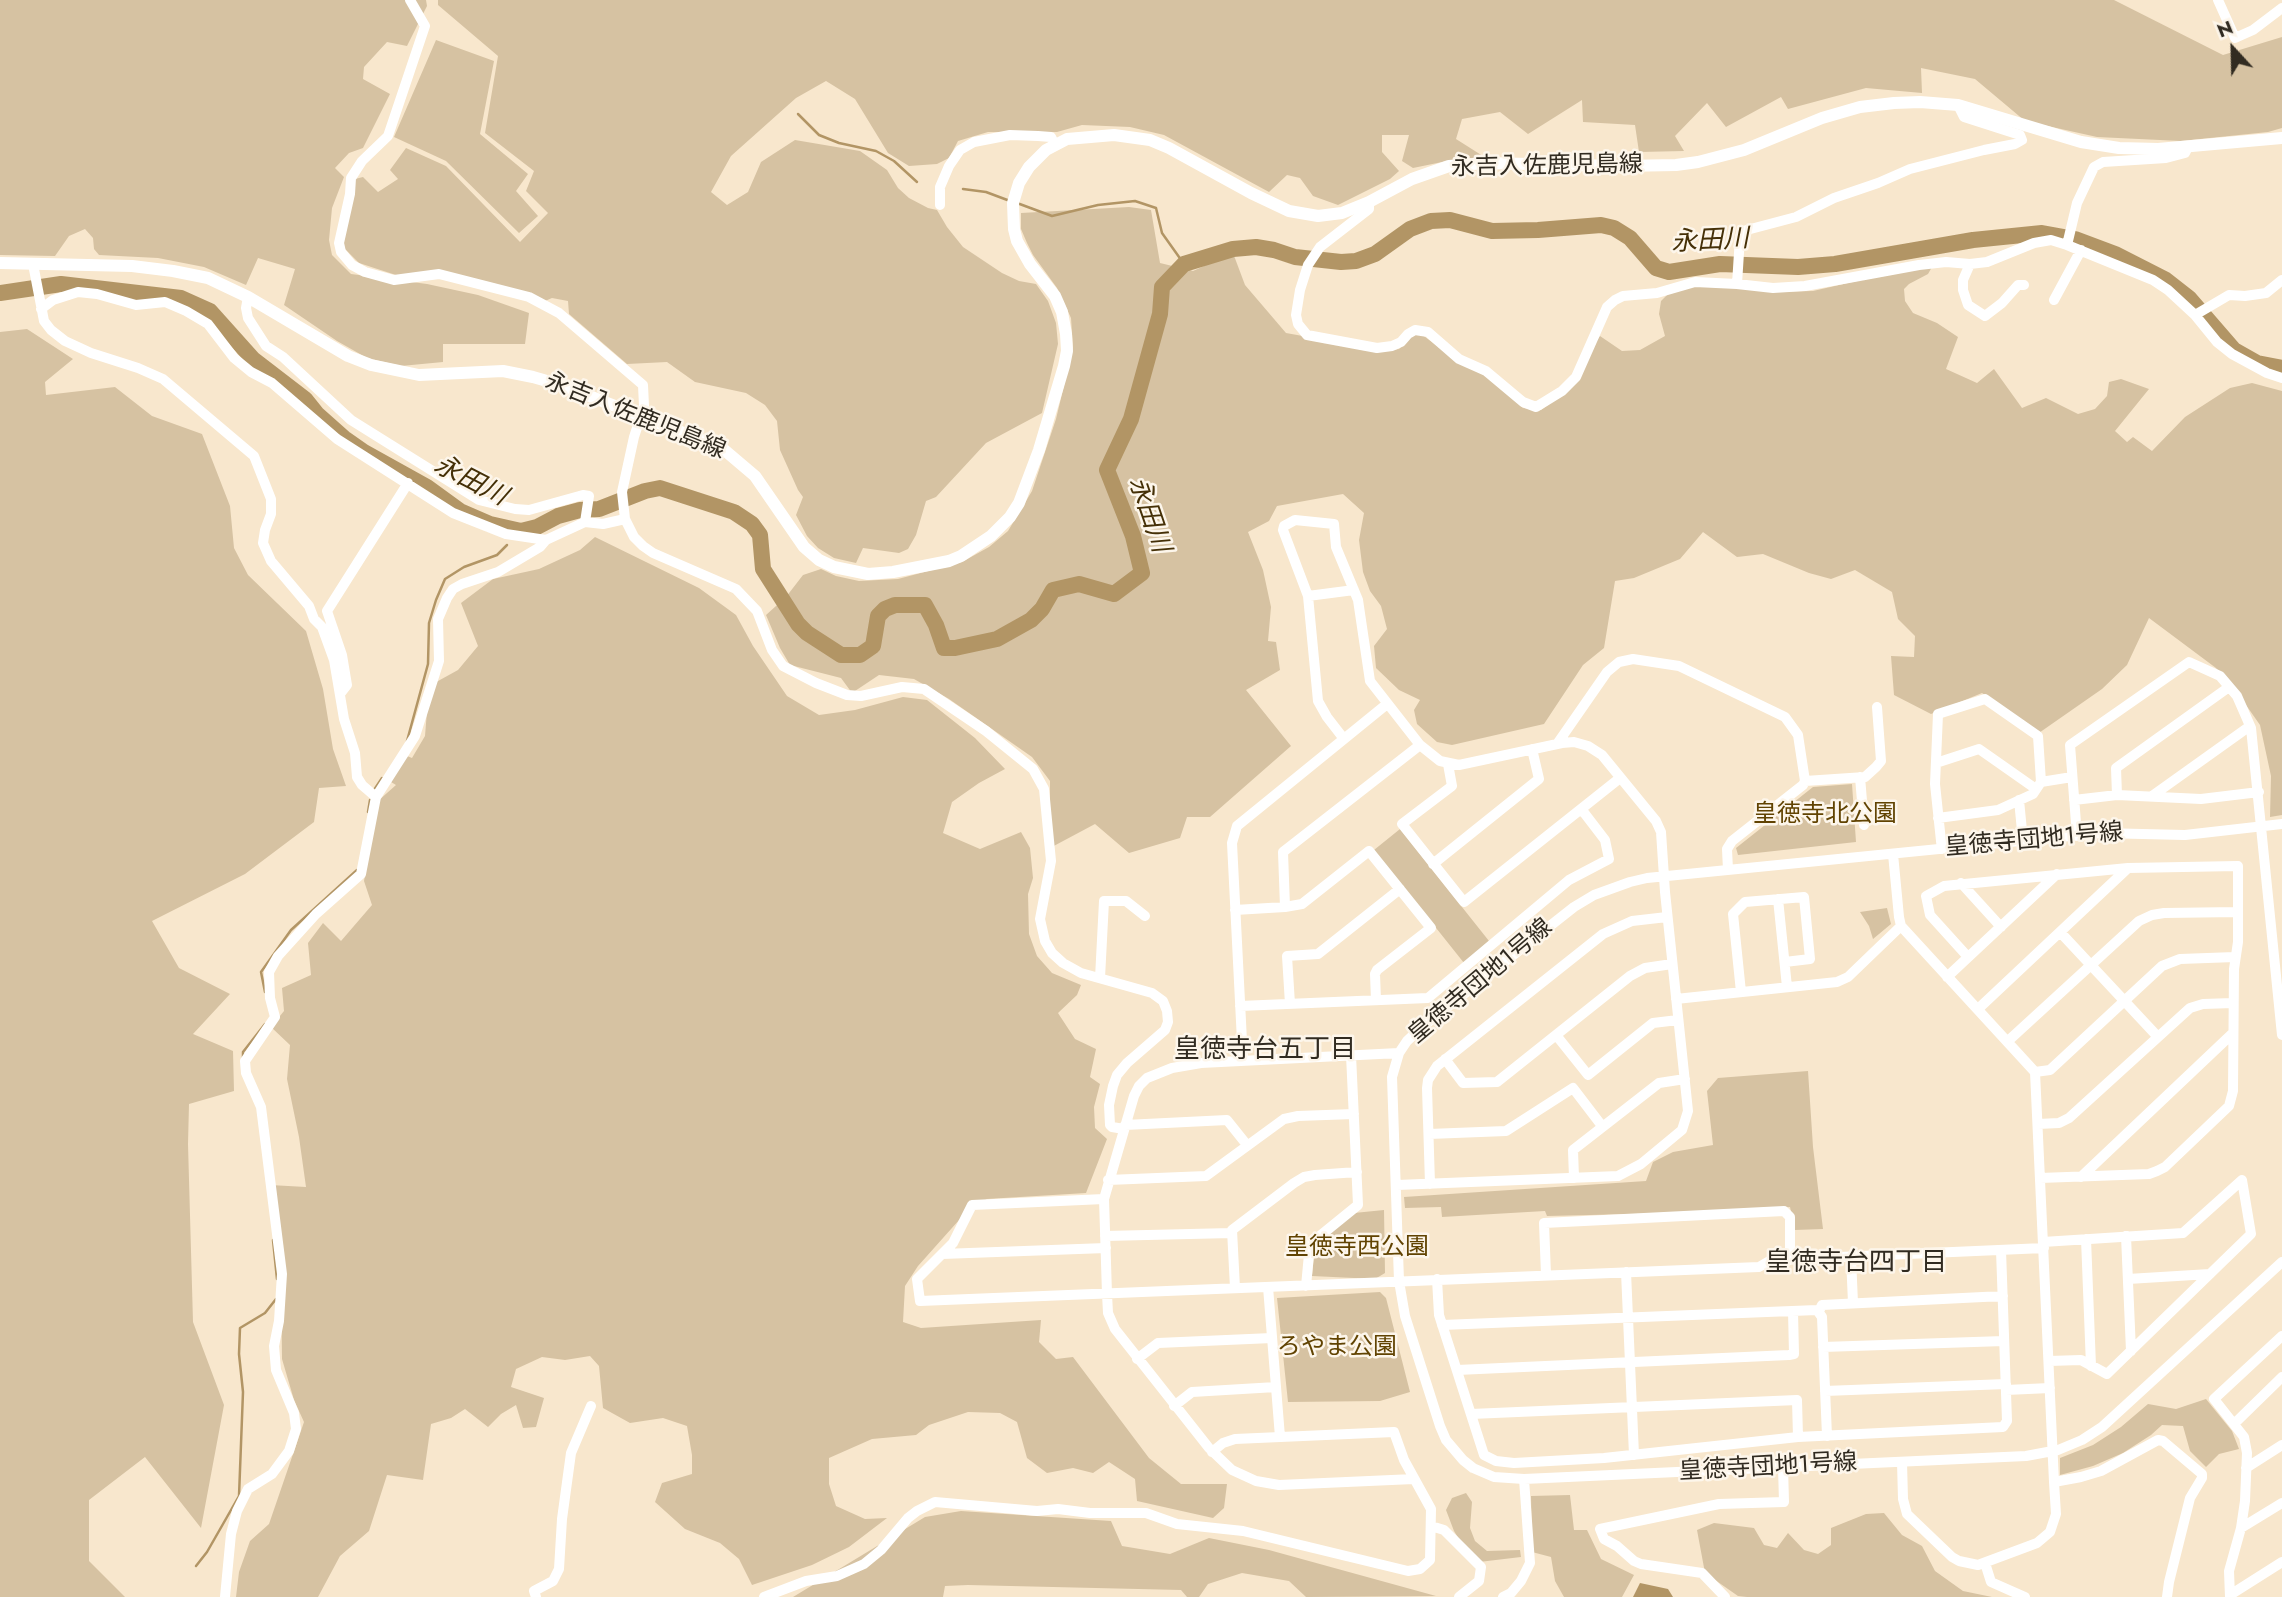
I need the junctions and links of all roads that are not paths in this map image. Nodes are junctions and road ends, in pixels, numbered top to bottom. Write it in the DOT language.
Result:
graph roads {
  1 [pos="410,0"];
  2 [pos="2218,0"];
  3 [pos="2280,12"];
  4 [pos="1958,105"];
  5 [pos="2282,138"];
  6 [pos="1050,147"];
  7 [pos="2188,147"];
  8 [pos="1369,201"];
  9 [pos="940,205"];
  10 [pos="2068,243"];
  11 [pos="2081,250"];
  12 [pos="0,263"];
  13 [pos="1970,264"];
  14 [pos="34,269"];
  15 [pos="2282,280"];
  16 [pos="1737,282"];
  17 [pos="2024,285"];
  18 [pos="248,297"];
  19 [pos="2054,300"];
  20 [pos="40,305"];
  21 [pos="2197,313"];
  22 [pos="2282,378"];
  23 [pos="641,416"];
  24 [pos="408,483"];
  25 [pos="586,518"];
  26 [pos="625,519"];
  27 [pos="546,540"];
  28 [pos="1354,590"];
  29 [pos="1308,596"];
  30 [pos="2229,687"];
  31 [pos="340,694"];
  32 [pos="1387,704"];
  33 [pos="1877,707"];
  34 [pos="2250,726"];
  35 [pos="1344,738"];
  36 [pos="1557,744"];
  37 [pos="1420,745"];
  38 [pos="1532,749"];
  39 [pos="1936,763"];
  40 [pos="1448,764"];
  41 [pos="1860,777"];
  42 [pos="2073,777"];
  43 [pos="1620,778"];
  44 [pos="1805,781"];
  45 [pos="2039,786"];
  46 [pos="2259,792"];
  47 [pos="2117,795"];
  48 [pos="376,797"];
  49 [pos="2152,797"];
  50 [pos="2020,800"];
  51 [pos="2074,800"];
  52 [pos="1581,810"];
  53 [pos="1938,818"];
  54 [pos="2282,824"];
  55 [pos="1864,825"];
  56 [pos="2262,827"];
  57 [pos="2077,836"];
  58 [pos="2023,841"];
  59 [pos="1942,849"];
  60 [pos="1893,854"];
  61 [pos="1433,864"];
  62 [pos="2128,868"];
  63 [pos="1728,870"];
  64 [pos="2057,874"];
  65 [pos="1961,883"];
  66 [pos="1399,889"];
  67 [pos="1778,899"];
  68 [pos="1285,907"];
  69 [pos="1235,910"];
  70 [pos="2238,912"];
  71 [pos="1145,916"];
  72 [pos="1667,917"];
  73 [pos="1901,926"];
  74 [pos="2001,926"];
  75 [pos="2060,932"];
  76 [pos="1968,957"];
  77 [pos="2235,957"];
  78 [pos="1785,962"];
  79 [pos="1672,964"];
  80 [pos="2091,965"];
  81 [pos="1948,976"];
  82 [pos="1100,978"];
  83 [pos="1787,987"];
  84 [pos="1741,992"];
  85 [pos="1676,999"];
  86 [pos="1376,1000"];
  87 [pos="2124,1000"];
  88 [pos="2233,1003"];
  89 [pos="1290,1004"];
  90 [pos="1240,1006"];
  91 [pos="1978,1009"];
  92 [pos="1678,1020"];
  93 [pos="2233,1033"];
  94 [pos="1556,1035"];
  95 [pos="2282,1035"];
  96 [pos="2158,1037"];
  97 [pos="2008,1041"];
  98 [pos="1399,1053"];
  99 [pos="1351,1055"];
  100 [pos="1445,1059"];
  101 [pos="1243,1061"];
  102 [pos="2035,1072"];
  103 [pos="1685,1079"];
  104 [pos="1354,1114"];
  105 [pos="2038,1125"];
  106 [pos="1602,1126"];
  107 [pos="1125,1127"];
  108 [pos="1429,1134"];
  109 [pos="1247,1145"];
  110 [pos="1357,1172"];
  111 [pos="2081,1177"];
  112 [pos="1574,1178"];
  113 [pos="2040,1178"];
  114 [pos="1108,1180"];
  115 [pos="1430,1184"];
  116 [pos="1397,1185"];
  117 [pos="1104,1199"];
  118 [pos="1232,1233"];
  119 [pos="1105,1236"];
  120 [pos="2126,1236"];
  121 [pos="2086,1239"];
  122 [pos="2043,1245"];
  123 [pos="1106,1248"];
  124 [pos="2001,1250"];
  125 [pos="942,1254"];
  126 [pos="1851,1257"];
  127 [pos="1790,1259"];
  128 [pos="2282,1262"];
  129 [pos="1626,1272"];
  130 [pos="2210,1274"];
  131 [pos="1546,1275"];
  132 [pos="1437,1279"];
  133 [pos="2128,1279"];
  134 [pos="1399,1281"];
  135 [pos="1306,1286"];
  136 [pos="1268,1287"];
  137 [pos="1235,1288"];
  138 [pos="1107,1294"];
  139 [pos="2003,1296"];
  140 [pos="1853,1303"];
  141 [pos="1793,1311"];
  142 [pos="1819,1311"];
  143 [pos="1628,1318"];
  144 [pos="1442,1325"];
  145 [pos="2282,1336"];
  146 [pos="1272,1338"];
  147 [pos="2004,1341"];
  148 [pos="1824,1347"];
  149 [pos="2131,1351"];
  150 [pos="1137,1359"];
  151 [pos="1630,1362"];
  152 [pos="2049,1362"];
  153 [pos="2091,1366"];
  154 [pos="1457,1370"];
  155 [pos="2282,1377"];
  156 [pos="1276,1387"];
  157 [pos="2006,1387"];
  158 [pos="2050,1388"];
  159 [pos="1825,1391"];
  160 [pos="591,1406"];
  161 [pos="1174,1406"];
  162 [pos="1632,1407"];
  163 [pos="1471,1414"];
  164 [pos="2235,1423"];
  165 [pos="1827,1436"];
  166 [pos="1280,1437"];
  167 [pos="1798,1437"];
  168 [pos="2282,1445"];
  169 [pos="1212,1452"];
  170 [pos="1634,1455"];
  171 [pos="1902,1462"];
  172 [pos="1783,1467"];
  173 [pos="2246,1468"];
  174 [pos="1414,1479"];
  175 [pos="1524,1479"];
  176 [pos="2054,1479"];
  177 [pos="2282,1503"];
  178 [pos="1431,1525"];
  179 [pos="2241,1528"];
  180 [pos="2282,1562"];
  181 [pos="1985,1563"];
  182 [pos="2230,1596"];
  183 [pos="225,1597"];
  184 [pos="536,1597"];
  185 [pos="764,1597"];
  186 [pos="1459,1597"];
  187 [pos="1503,1597"];
  188 [pos="1725,1597"];
  189 [pos="2025,1597"];
  190 [pos="2167,1597"];
  1 -- 23 [label="street"];
  2 -- 3 [label="street"];
  4 -- 7 [label="main road, 永吉入佐鹿児島線"];
  4 -- 8 [label="main road, 永吉入佐鹿児島線"];
  4 -- 16 [label="street"];
  5 -- 7 [label="main road, 永吉入佐鹿児島線"];
  6 -- 8 [label="main road, 永吉入佐鹿児島線"];
  6 -- 9 [label="street"];
  6 -- 23 [label="main road, 永吉入佐鹿児島線"];
  7 -- 10 [label="street"];
  8 -- 16 [label="street"];
  10 -- 11 [label="street"];
  10 -- 13 [label="street"];
  11 -- 19 [label="street"];
  11 -- 21 [label="street"];
  12 -- 14 [label="main road, 永吉入佐鹿児島線"];
  13 -- 16 [label="street"];
  13 -- 17 [label="street"];
  14 -- 18 [label="main road, 永吉入佐鹿児島線"];
  14 -- 20 [label="street"];
  15 -- 21 [label="street"];
  18 -- 23 [label="main road, 永吉入佐鹿児島線"];
  18 -- 25 [label="street"];
  20 -- 24 [label="street"];
  20 -- 31 [label="street"];
  21 -- 22 [label="street"];
  23 -- 26 [label="street"];
  24 -- 27 [label="street"];
  24 -- 31 [label="street"];
  25 -- 26 [label="street"];
  25 -- 27 [label="street"];
  26 -- 82 [label="street"];
  27 -- 48 [label="street"];
  28 -- 29 [label="street"];
  28 -- 29 [label="street"];
  28 -- 32 [label="street"];
  29 -- 35 [label="street"];
  30 -- 34 [label="street"];
  30 -- 42 [label="street"];
  30 -- 47 [label="street"];
  31 -- 48 [label="street"];
  32 -- 35 [label="street"];
  32 -- 37 [label="street"];
  33 -- 41 [label="street"];
  34 -- 46 [label="street"];
  34 -- 49 [label="street"];
  35 -- 69 [label="street"];
  36 -- 38 [label="street"];
  36 -- 43 [label="street"];
  36 -- 44 [label="street"];
  37 -- 40 [label="street"];
  37 -- 68 [label="street"];
  38 -- 40 [label="street"];
  38 -- 61 [label="street"];
  39 -- 45 [label="street"];
  39 -- 45 [label="street"];
  39 -- 53 [label="street"];
  40 -- 61 [label="street"];
  41 -- 44 [label="street"];
  41 -- 55 [label="street"];
  42 -- 45 [label="street"];
  42 -- 51 [label="street"];
  43 -- 52 [label="street"];
  43 -- 72 [label="street"];
  44 -- 63 [label="street"];
  45 -- 50 [label="street"];
  46 -- 49 [label="street"];
  46 -- 56 [label="street"];
  47 -- 49 [label="street"];
  47 -- 51 [label="street"];
  48 -- 183 [label="street"];
  50 -- 53 [label="street"];
  50 -- 58 [label="street"];
  51 -- 57 [label="street"];
  52 -- 61 [label="street"];
  52 -- 86 [label="street"];
  53 -- 59 [label="street"];
  54 -- 56 [label="street, 皇徳寺団地1号線"];
  56 -- 57 [label="street, 皇徳寺団地1号線"];
  56 -- 95 [label="street"];
  57 -- 58 [label="street, 皇徳寺団地1号線"];
  58 -- 59 [label="street, 皇徳寺団地1号線"];
  59 -- 60 [label="street, 皇徳寺団地1号線"];
  60 -- 63 [label="street, 皇徳寺団地1号線"];
  60 -- 73 [label="street"];
  62 -- 64 [label="street"];
  62 -- 70 [label="street"];
  62 -- 75 [label="street"];
  63 -- 98 [label="street, 皇徳寺団地1号線"];
  64 -- 65 [label="street"];
  64 -- 74 [label="street"];
  65 -- 74 [label="street"];
  65 -- 76 [label="street"];
  66 -- 68 [label="street"];
  66 -- 86 [label="street"];
  66 -- 89 [label="street"];
  67 -- 78 [label="street"];
  67 -- 78 [label="street"];
  67 -- 84 [label="street"];
  68 -- 69 [label="street"];
  69 -- 90 [label="street"];
  70 -- 77 [label="street"];
  70 -- 80 [label="street"];
  71 -- 82 [label="street"];
  72 -- 79 [label="street"];
  72 -- 100 [label="street"];
  73 -- 81 [label="street"];
  73 -- 83 [label="street"];
  74 -- 76 [label="street"];
  75 -- 80 [label="street"];
  75 -- 91 [label="street"];
  76 -- 81 [label="street"];
  77 -- 87 [label="street"];
  77 -- 88 [label="street"];
  78 -- 83 [label="street"];
  79 -- 85 [label="street"];
  79 -- 94 [label="street"];
  80 -- 87 [label="street"];
  80 -- 97 [label="street"];
  81 -- 91 [label="street"];
  82 -- 107 [label="street"];
  83 -- 84 [label="street"];
  84 -- 85 [label="street"];
  85 -- 92 [label="street"];
  86 -- 89 [label="street"];
  87 -- 96 [label="street"];
  87 -- 102 [label="street"];
  88 -- 93 [label="street"];
  88 -- 96 [label="street"];
  89 -- 90 [label="street"];
  90 -- 101 [label="street"];
  91 -- 97 [label="street"];
  92 -- 94 [label="street"];
  92 -- 103 [label="street"];
  93 -- 111 [label="street"];
  93 -- 111 [label="street"];
  94 -- 100 [label="street"];
  96 -- 105 [label="street"];
  97 -- 102 [label="street"];
  98 -- 99 [label="street"];
  98 -- 116 [label="street, 皇徳寺団地1号線"];
  99 -- 101 [label="street"];
  99 -- 104 [label="street"];
  100 -- 108 [label="street"];
  101 -- 107 [label="street"];
  102 -- 105 [label="street"];
  103 -- 106 [label="street"];
  103 -- 112 [label="street"];
  104 -- 109 [label="street"];
  104 -- 110 [label="street"];
  105 -- 113 [label="street"];
  106 -- 108 [label="street"];
  106 -- 112 [label="street"];
  107 -- 109 [label="street"];
  107 -- 114 [label="street"];
  108 -- 115 [label="street"];
  109 -- 114 [label="street"];
  110 -- 118 [label="street"];
  110 -- 135 [label="street"];
  111 -- 113 [label="street"];
  112 -- 115 [label="street"];
  113 -- 122 [label="street"];
  114 -- 117 [label="street"];
  115 -- 116 [label="street"];
  116 -- 134 [label="street, 皇徳寺団地1号線"];
  117 -- 119 [label="street"];
  117 -- 125 [label="street"];
  118 -- 119 [label="street"];
  118 -- 137 [label="street"];
  119 -- 123 [label="street"];
  120 -- 121 [label="street"];
  120 -- 130 [label="street"];
  120 -- 133 [label="street"];
  121 -- 122 [label="street"];
  121 -- 153 [label="street"];
  122 -- 124 [label="street"];
  122 -- 152 [label="street"];
  123 -- 125 [label="street"];
  123 -- 138 [label="street"];
  124 -- 126 [label="street"];
  124 -- 139 [label="street"];
  125 -- 138 [label="street"];
  126 -- 127 [label="street"];
  126 -- 140 [label="street"];
  127 -- 129 [label="street"];
  127 -- 131 [label="street"];
  128 -- 171 [label="street, 皇徳寺団地1号線"];
  129 -- 131 [label="street"];
  129 -- 143 [label="street"];
  130 -- 133 [label="street"];
  130 -- 149 [label="street"];
  131 -- 132 [label="street"];
  132 -- 134 [label="street"];
  132 -- 144 [label="street"];
  133 -- 149 [label="street"];
  134 -- 135 [label="street"];
  134 -- 175 [label="street, 皇徳寺団地1号線"];
  135 -- 136 [label="street"];
  136 -- 137 [label="street"];
  136 -- 146 [label="street"];
  137 -- 138 [label="street"];
  138 -- 150 [label="street"];
  139 -- 140 [label="street"];
  139 -- 147 [label="street"];
  140 -- 142 [label="street"];
  141 -- 142 [label="street"];
  141 -- 143 [label="street"];
  141 -- 151 [label="street"];
  142 -- 148 [label="street"];
  143 -- 144 [label="street"];
  143 -- 151 [label="street"];
  144 -- 154 [label="street"];
  145 -- 164 [label="street"];
  146 -- 150 [label="street"];
  146 -- 156 [label="street"];
  147 -- 148 [label="street"];
  147 -- 157 [label="street"];
  148 -- 159 [label="street"];
  149 -- 153 [label="street"];
  150 -- 161 [label="street"];
  151 -- 154 [label="street"];
  151 -- 162 [label="street"];
  152 -- 153 [label="street"];
  152 -- 158 [label="street"];
  154 -- 163 [label="street"];
  155 -- 164 [label="street"];
  156 -- 161 [label="street"];
  156 -- 166 [label="street"];
  157 -- 158 [label="street"];
  157 -- 159 [label="street"];
  157 -- 165 [label="street"];
  158 -- 176 [label="street"];
  159 -- 165 [label="street"];
  160 -- 184 [label="street"];
  161 -- 169 [label="street"];
  162 -- 163 [label="street"];
  162 -- 167 [label="street"];
  162 -- 170 [label="street"];
  163 -- 170 [label="street"];
  164 -- 173 [label="street"];
  165 -- 167 [label="street"];
  166 -- 169 [label="street"];
  166 -- 174 [label="street"];
  167 -- 170 [label="street"];
  168 -- 173 [label="street"];
  169 -- 174 [label="street"];
  171 -- 172 [label="street, 皇徳寺団地1号線"];
  171 -- 181 [label="street"];
  172 -- 175 [label="street, 皇徳寺団地1号線"];
  172 -- 188 [label="street"];
  173 -- 179 [label="street"];
  174 -- 178 [label="street"];
  175 -- 187 [label="street"];
  176 -- 181 [label="street"];
  176 -- 190 [label="street"];
  177 -- 179 [label="street"];
  178 -- 185 [label="street"];
  178 -- 186 [label="street"];
  179 -- 182 [label="street"];
  180 -- 182 [label="street"];
  181 -- 189 [label="street"];
}
